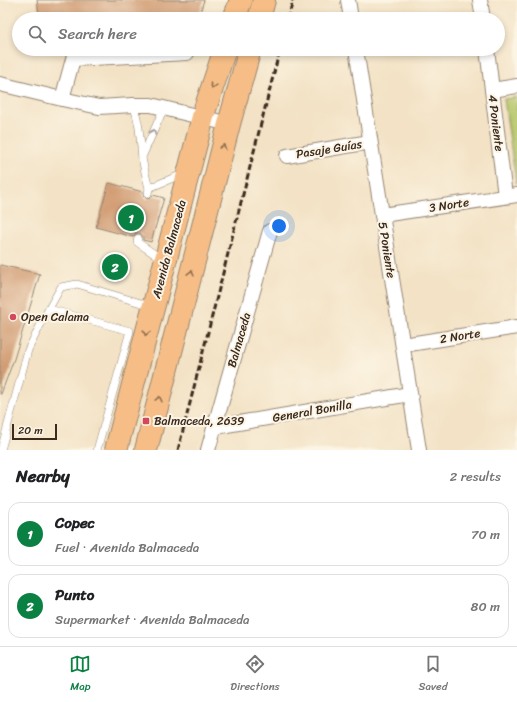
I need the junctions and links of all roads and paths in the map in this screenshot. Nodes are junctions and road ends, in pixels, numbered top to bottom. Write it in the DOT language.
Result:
graph roads {
  1 [pos="240,0"];
  2 [pos="264,0"];
  3 [pos="348,0"];
  4 [pos="480,0"];
  5 [pos="236,12"];
  6 [pos="261,12"];
  7 [pos="350,12"];
  8 [pos="482,12"];
  9 [pos="130,56"];
  10 [pos="223,56"];
  11 [pos="248,56"];
  12 [pos="357,56"];
  13 [pos="488,56"];
  14 [pos="0,84"];
  15 [pos="517,86"];
  16 [pos="492,90"];
  17 [pos="62,99"];
  18 [pos="133,105"];
  19 [pos="164,108"];
  20 [pos="203,119"];
  21 [pos="229,124"];
  22 [pos="370,142"];
  23 [pos="287,156"];
  24 [pos="142,157"];
  25 [pos="189,172"];
  26 [pos="511,196"];
  27 [pos="382,215"];
  28 [pos="270,230"];
  29 [pos="138,238"];
  30 [pos="165,262"];
  31 [pos="154,306"];
  32 [pos="49,308"];
  33 [pos="517,327"];
  34 [pos="402,345"];
  35 [pos="410,394"];
  36 [pos="214,427"];
  37 [pos="1,450"];
  38 [pos="97,450"];
  39 [pos="116,450"];
  40 [pos="146,450"];
  41 [pos="208,450"];
  42 [pos="419,450"];
  1 -- 5 [label="main road"];
  2 -- 6 [label="main road"];
  3 -- 7 [label="street"];
  4 -- 8 [label="street"];
  9 -- 17 [label="street"];
  10 -- 20 [label="main road, Avenida Balmaceda, one-way"];
  11 -- 21 [label="main road"];
  12 -- 22 [label="street, 5 Poniente"];
  13 -- 16 [label="street, 4 Poniente"];
  14 -- 17 [label="street"];
  15 -- 16 [label="street"];
  16 -- 26 [label="street, 4 Poniente"];
  17 -- 18 [label="street"];
  18 -- 19 [label="street"];
  18 -- 24 [label="lane"];
  19 -- 20 [label="street"];
  24 -- 19 [label="lane, one-way"];
  20 -- 21 [label="street"];
  20 -- 25 [label="main road, Avenida Balmaceda"];
  40 -- 21 [label="main road, one-way"];
  22 -- 23 [label="street, Pasaje Guías"];
  22 -- 27 [label="street, 5 Poniente"];
  24 -- 25 [label="lane"];
  25 -- 30 [label="main road, Avenida Balmaceda"];
  26 -- 27 [label="street, 3 Norte"];
  27 -- 34 [label="street, 5 Poniente"];
  28 -- 36 [label="street, Balmaceda"];
  29 -- 30 [label="lane"];
  30 -- 31 [label="main road, Avenida Balmaceda"];
  31 -- 32 [label="lane"];
  31 -- 39 [label="main road, Avenida Balmaceda, one-way"];
  32 -- 37 [label="lane"];
  32 -- 38 [label="lane"];
  33 -- 34 [label="street, 2 Norte"];
  34 -- 35 [label="street, 5 Poniente"];
  35 -- 36 [label="street, General Bonilla"];
  35 -- 42 [label="street, 5 Poniente"];
  36 -- 41 [label="street, Balmaceda"];
}
